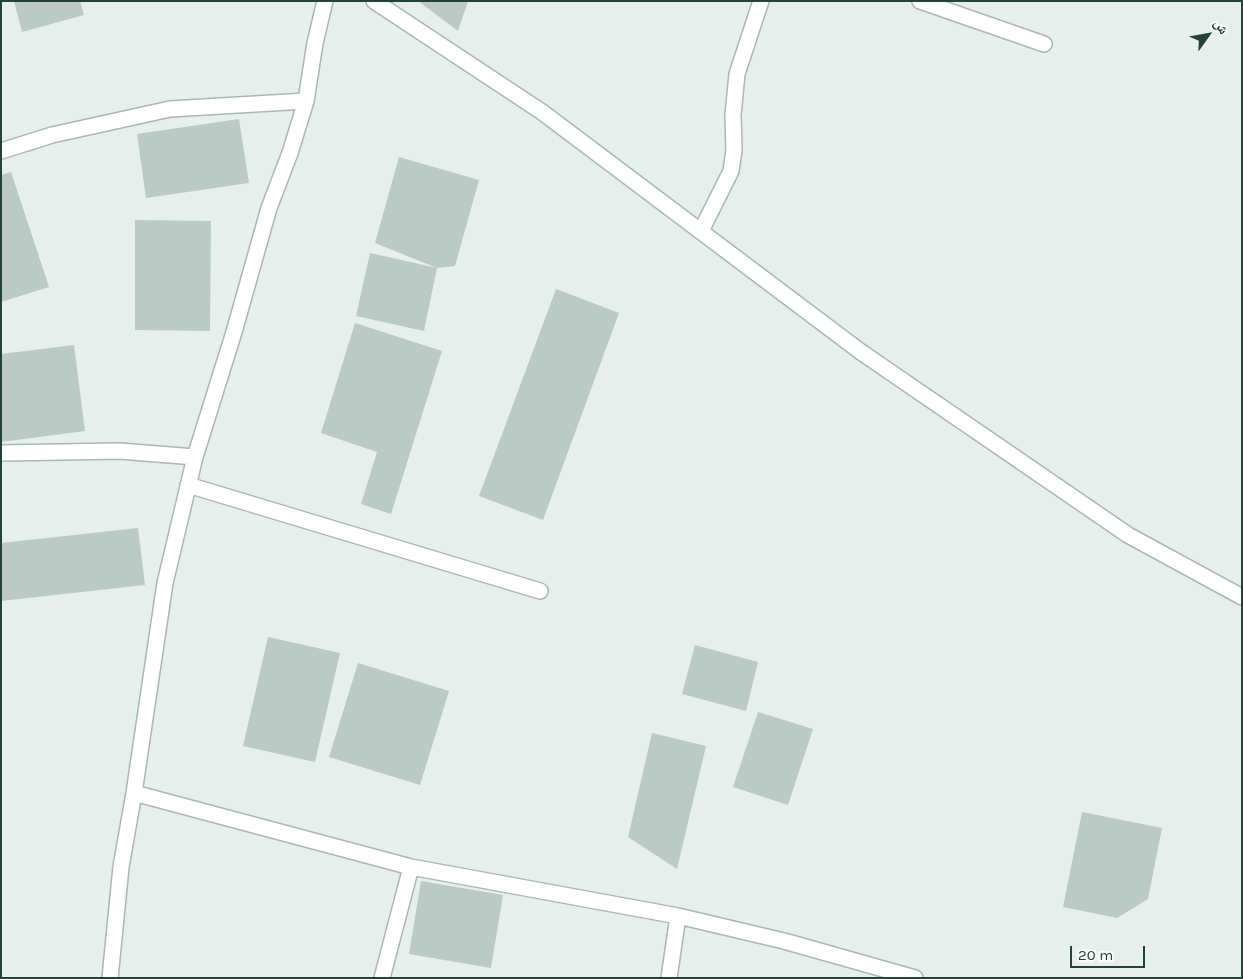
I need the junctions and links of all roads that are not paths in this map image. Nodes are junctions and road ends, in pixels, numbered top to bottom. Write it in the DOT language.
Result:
graph roads {
  1 [pos="325,1"];
  2 [pos="374,1"];
  3 [pos="761,1"];
  4 [pos="920,1"];
  5 [pos="1044,44"];
  6 [pos="306,100"];
  7 [pos="1,151"];
  8 [pos="701,231"];
  9 [pos="1,453"];
  10 [pos="195,457"];
  11 [pos="188,485"];
  12 [pos="540,590"];
  13 [pos="1242,598"];
  14 [pos="134,793"];
  15 [pos="411,867"];
  16 [pos="678,916"];
  17 [pos="110,978"];
  18 [pos="382,978"];
  19 [pos="669,978"];
  20 [pos="915,978"];
  1 -- 6 [label="street"];
  2 -- 8 [label="street"];
  3 -- 8 [label="street"];
  4 -- 5 [label="street"];
  6 -- 7 [label="street"];
  6 -- 10 [label="street"];
  8 -- 13 [label="street"];
  9 -- 10 [label="street"];
  10 -- 11 [label="street"];
  11 -- 12 [label="street"];
  11 -- 14 [label="street"];
  14 -- 15 [label="street"];
  14 -- 17 [label="street"];
  15 -- 16 [label="street"];
  15 -- 18 [label="street"];
  16 -- 19 [label="street"];
  16 -- 20 [label="street"];
}
